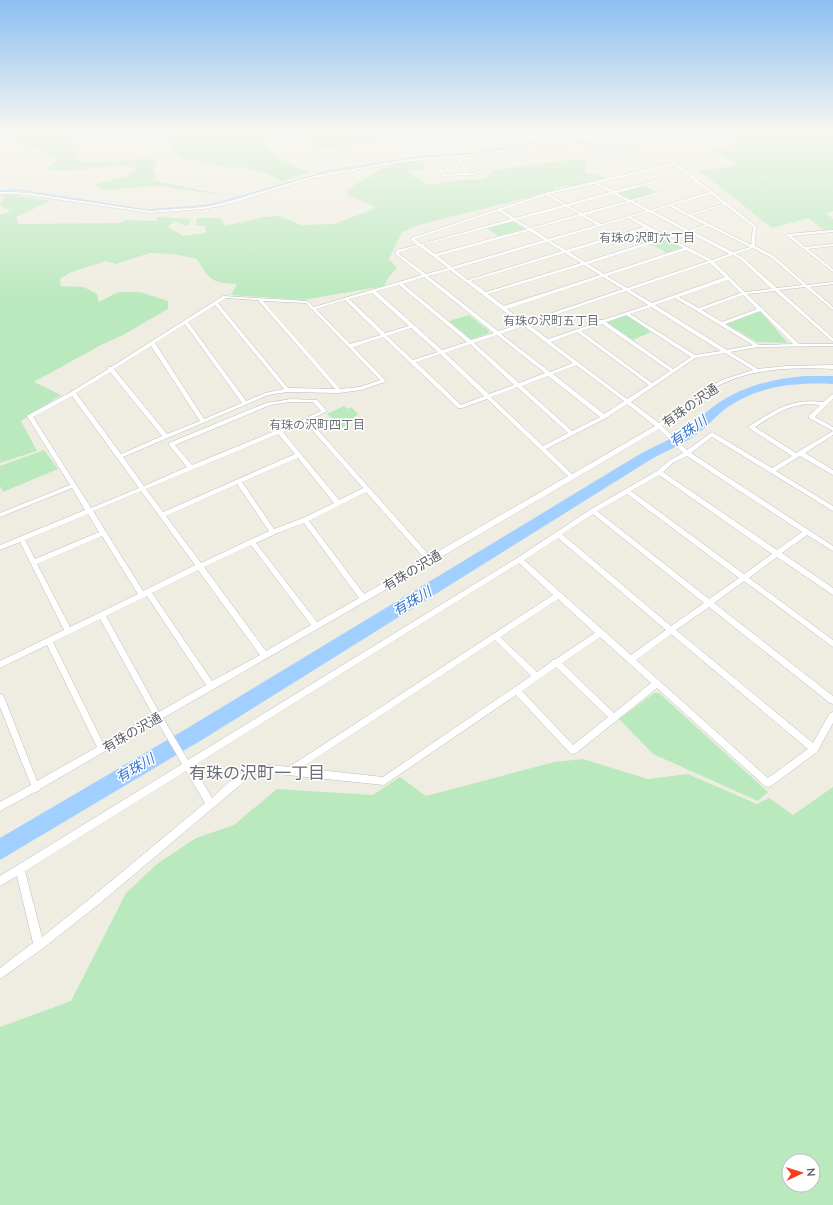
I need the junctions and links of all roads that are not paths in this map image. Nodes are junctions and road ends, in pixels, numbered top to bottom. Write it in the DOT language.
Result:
graph roads {
  1 [pos="279,187"];
  2 [pos="576,187"];
  3 [pos="604,187"];
  4 [pos="632,187"];
  5 [pos="679,187"];
  6 [pos="704,187"];
  7 [pos="614,192"];
  8 [pos="0,193"];
  9 [pos="711,193"];
  10 [pos="546,194"];
  11 [pos="630,201"];
  12 [pos="726,204"];
  13 [pos="669,205"];
  14 [pos="566,206"];
  15 [pos="499,210"];
  16 [pos="649,211"];
  17 [pos="582,215"];
  18 [pos="689,215"];
  19 [pos="628,217"];
  20 [pos="514,219"];
  21 [pos="600,225"];
  22 [pos="708,225"];
  23 [pos="648,227"];
  24 [pos="530,229"];
  25 [pos="688,231"];
  26 [pos="833,231"];
  27 [pos="668,238"];
  28 [pos="548,240"];
  29 [pos="419,245"];
  30 [pos="833,245"];
  31 [pos="753,247"];
  32 [pos="688,248"];
  33 [pos="804,248"];
  34 [pos="566,252"];
  35 [pos="733,254"];
  36 [pos="434,256"];
  37 [pos="711,261"];
  38 [pos="585,263"];
  39 [pos="451,268"];
  40 [pos="833,271"];
  41 [pos="604,275"];
  42 [pos="425,276"];
  43 [pos="728,278"];
  44 [pos="468,281"];
  45 [pos="399,283"];
  46 [pos="833,283"];
  47 [pos="806,286"];
  48 [pos="775,289"];
  49 [pos="627,290"];
  50 [pos="373,291"];
  51 [pos="744,293"];
  52 [pos="485,294"];
  53 [pos="675,296"];
  54 [pos="259,299"];
  55 [pos="346,299"];
  56 [pos="216,303"];
  57 [pos="651,304"];
  58 [pos="314,308"];
  59 [pos="504,308"];
  60 [pos="761,309"];
  61 [pos="833,309"];
  62 [pos="698,310"];
  63 [pos="626,313"];
  64 [pos="186,322"];
  65 [pos="601,322"];
  66 [pos="524,324"];
  67 [pos="721,324"];
  68 [pos="412,326"];
  69 [pos="577,330"];
  70 [pos="497,333"];
  71 [pos="384,335"];
  72 [pos="548,341"];
  73 [pos="833,341"];
  74 [pos="470,342"];
  75 [pos="152,343"];
  76 [pos="797,345"];
  77 [pos="833,345"];
  78 [pos="350,346"];
  79 [pos="758,346"];
  80 [pos="441,352"];
  81 [pos="727,352"];
  82 [pos="694,357"];
  83 [pos="412,362"];
  84 [pos="577,364"];
  85 [pos="833,367"];
  86 [pos="110,368"];
  87 [pos="673,371"];
  88 [pos="758,371"];
  89 [pos="548,374"];
  90 [pos="652,385"];
  91 [pos="518,386"];
  92 [pos="287,390"];
  93 [pos="340,391"];
  94 [pos="73,393"];
  95 [pos="833,396"];
  96 [pos="488,397"];
  97 [pos="628,402"];
  98 [pos="245,404"];
  99 [pos="824,404"];
  100 [pos="604,417"];
  101 [pos="306,420"];
  102 [pos="203,421"];
  103 [pos="659,426"];
  104 [pos="833,429"];
  105 [pos="279,431"];
  106 [pos="833,432"];
  107 [pos="571,433"];
  108 [pos="166,437"];
  109 [pos="542,449"];
  110 [pos="685,451"];
  111 [pos="798,454"];
  112 [pos="299,455"];
  113 [pos="119,457"];
  114 [pos="191,468"];
  115 [pos="772,471"];
  116 [pos="659,472"];
  117 [pos="833,473"];
  118 [pos="572,477"];
  119 [pos="238,481"];
  120 [pos="72,486"];
  121 [pos="142,489"];
  122 [pos="366,489"];
  123 [pos="627,491"];
  124 [pos="338,503"];
  125 [pos="833,509"];
  126 [pos="89,511"];
  127 [pos="593,511"];
  128 [pos="0,515"];
  129 [pos="162,515"];
  130 [pos="305,520"];
  131 [pos="273,532"];
  132 [pos="807,532"];
  133 [pos="102,533"];
  134 [pos="559,535"];
  135 [pos="21,539"];
  136 [pos="252,542"];
  137 [pos="0,548"];
  138 [pos="833,549"];
  139 [pos="776,553"];
  140 [pos="430,560"];
  141 [pos="519,560"];
  142 [pos="33,563"];
  143 [pos="200,566"];
  144 [pos="744,577"];
  145 [pos="833,592"];
  146 [pos="145,594"];
  147 [pos="558,595"];
  148 [pos="364,599"];
  149 [pos="709,602"];
  150 [pos="102,615"];
  151 [pos="316,626"];
  152 [pos="671,630"];
  153 [pos="68,631"];
  154 [pos="600,633"];
  155 [pos="496,636"];
  156 [pos="49,641"];
  157 [pos="833,644"];
  158 [pos="265,656"];
  159 [pos="630,660"];
  160 [pos="556,662"];
  161 [pos="0,665"];
  162 [pos="536,676"];
  163 [pos="656,684"];
  164 [pos="211,686"];
  165 [pos="516,690"];
  166 [pos="0,697"];
  167 [pos="833,700"];
  168 [pos="159,716"];
  169 [pos="833,716"];
  170 [pos="613,717"];
  171 [pos="814,748"];
  172 [pos="102,749"];
  173 [pos="188,766"];
  174 [pos="290,771"];
  175 [pos="36,788"];
  176 [pos="211,804"];
  177 [pos="0,807"];
  178 [pos="20,868"];
  179 [pos="0,881"];
  180 [pos="40,946"];
  181 [pos="0,974"];
  1 -- 8 [label="street"];
  2 -- 10 [label="street"];
  3 -- 7 [label="street"];
  4 -- 7 [label="street"];
  5 -- 11 [label="street"];
  6 -- 9 [label="street"];
  7 -- 11 [label="street"];
  7 -- 14 [label="street"];
  9 -- 12 [label="street"];
  9 -- 13 [label="street"];
  10 -- 14 [label="street"];
  10 -- 15 [label="street"];
  11 -- 16 [label="street"];
  11 -- 17 [label="street"];
  12 -- 18 [label="street"];
  12 -- 31 [label="street"];
  13 -- 16 [label="street"];
  13 -- 18 [label="street"];
  14 -- 17 [label="street"];
  14 -- 20 [label="street"];
  15 -- 20 [label="street"];
  15 -- 29 [label="street"];
  16 -- 19 [label="street"];
  16 -- 25 [label="street"];
  17 -- 21 [label="street"];
  17 -- 24 [label="street"];
  18 -- 22 [label="street"];
  19 -- 21 [label="street"];
  19 -- 23 [label="street"];
  20 -- 24 [label="street"];
  20 -- 29 [label="street"];
  21 -- 28 [label="street"];
  22 -- 25 [label="street"];
  22 -- 31 [label="street"];
  23 -- 27 [label="street"];
  23 -- 34 [label="street"];
  24 -- 28 [label="street"];
  24 -- 36 [label="street"];
  25 -- 27 [label="street"];
  25 -- 35 [label="street"];
  26 -- 33 [label="street"];
  27 -- 32 [label="street"];
  27 -- 38 [label="street"];
  28 -- 34 [label="street"];
  28 -- 39 [label="street"];
  29 -- 36 [label="street"];
  29 -- 42 [label="street"];
  30 -- 33 [label="street"];
  31 -- 35 [label="street"];
  31 -- 47 [label="street"];
  32 -- 37 [label="street"];
  32 -- 41 [label="street"];
  33 -- 40 [label="street"];
  34 -- 38 [label="street"];
  34 -- 44 [label="street"];
  35 -- 37 [label="street"];
  35 -- 48 [label="street"];
  36 -- 39 [label="street"];
  37 -- 43 [label="street"];
  37 -- 49 [label="street"];
  38 -- 41 [label="street"];
  38 -- 52 [label="street"];
  39 -- 42 [label="street"];
  39 -- 44 [label="street"];
  41 -- 49 [label="street"];
  41 -- 59 [label="street"];
  42 -- 45 [label="street"];
  42 -- 70 [label="street"];
  43 -- 51 [label="street"];
  43 -- 53 [label="street"];
  44 -- 52 [label="street"];
  45 -- 50 [label="street"];
  45 -- 74 [label="street"];
  46 -- 47 [label="street"];
  47 -- 48 [label="street"];
  47 -- 61 [label="street"];
  48 -- 51 [label="street"];
  48 -- 73 [label="street"];
  49 -- 57 [label="street"];
  49 -- 66 [label="street"];
  50 -- 55 [label="street"];
  50 -- 68 [label="street"];
  51 -- 60 [label="street"];
  51 -- 62 [label="street"];
  52 -- 59 [label="street"];
  53 -- 57 [label="street"];
  53 -- 62 [label="street"];
  54 -- 56 [label="street"];
  54 -- 58 [label="street"];
  54 -- 93 [label="street"];
  55 -- 58 [label="street"];
  55 -- 71 [label="street"];
  56 -- 64 [label="street"];
  56 -- 92 [label="street"];
  57 -- 63 [label="street"];
  57 -- 81 [label="street"];
  58 -- 78 [label="street"];
  59 -- 66 [label="street"];
  60 -- 67 [label="street"];
  60 -- 76 [label="street"];
  62 -- 67 [label="street"];
  63 -- 65 [label="street"];
  63 -- 82 [label="street"];
  64 -- 75 [label="street"];
  64 -- 98 [label="street"];
  65 -- 69 [label="street"];
  65 -- 87 [label="street"];
  66 -- 70 [label="street"];
  66 -- 72 [label="street"];
  67 -- 79 [label="street"];
  68 -- 71 [label="street"];
  68 -- 80 [label="street"];
  69 -- 72 [label="street"];
  69 -- 90 [label="street"];
  70 -- 74 [label="street"];
  70 -- 89 [label="street"];
  71 -- 78 [label="street"];
  71 -- 83 [label="street"];
  72 -- 84 [label="street"];
  74 -- 80 [label="street"];
  74 -- 91 [label="street"];
  75 -- 86 [label="street"];
  75 -- 102 [label="street"];
  76 -- 77 [label="street"];
  76 -- 79 [label="street"];
  78 -- 93 [label="street"];
  79 -- 81 [label="street"];
  80 -- 83 [label="street"];
  80 -- 96 [label="street"];
  81 -- 82 [label="street"];
  81 -- 88 [label="street"];
  82 -- 87 [label="street"];
  83 -- 96 [label="street"];
  84 -- 89 [label="street"];
  84 -- 97 [label="street"];
  85 -- 88 [label="street, 有珠の沢通"];
  86 -- 94 [label="street"];
  86 -- 108 [label="street"];
  87 -- 90 [label="street"];
  88 -- 103 [label="street, 有珠の沢通"];
  89 -- 91 [label="street"];
  89 -- 100 [label="street"];
  90 -- 97 [label="street"];
  91 -- 96 [label="street"];
  91 -- 107 [label="street"];
  92 -- 93 [label="street"];
  92 -- 98 [label="street"];
  94 -- 113 [label="street"];
  94 -- 120 [label="street"];
  95 -- 99 [label="street"];
  96 -- 109 [label="street"];
  97 -- 100 [label="street"];
  97 -- 103 [label="street"];
  98 -- 102 [label="street"];
  99 -- 104 [label="street"];
  99 -- 111 [label="street"];
  100 -- 107 [label="street"];
  101 -- 105 [label="street"];
  101 -- 114 [label="street"];
  101 -- 122 [label="street"];
  102 -- 108 [label="street"];
  103 -- 110 [label="street"];
  103 -- 118 [label="street, 有珠の沢通"];
  105 -- 112 [label="street"];
  105 -- 114 [label="street"];
  106 -- 111 [label="street"];
  107 -- 109 [label="street"];
  108 -- 113 [label="street"];
  109 -- 118 [label="street"];
  110 -- 115 [label="street"];
  110 -- 116 [label="street"];
  110 -- 132 [label="street"];
  111 -- 115 [label="street"];
  111 -- 117 [label="street"];
  112 -- 119 [label="street"];
  112 -- 124 [label="street"];
  113 -- 121 [label="street"];
  114 -- 121 [label="street"];
  115 -- 125 [label="street"];
  116 -- 123 [label="street"];
  116 -- 139 [label="street"];
  118 -- 140 [label="street, 有珠の沢通"];
  119 -- 129 [label="street"];
  119 -- 131 [label="street"];
  120 -- 126 [label="street"];
  120 -- 128 [label="street"];
  121 -- 126 [label="street"];
  121 -- 129 [label="street"];
  122 -- 124 [label="street"];
  122 -- 140 [label="street"];
  123 -- 127 [label="street"];
  123 -- 144 [label="street"];
  124 -- 130 [label="street"];
  126 -- 133 [label="street"];
  126 -- 135 [label="street"];
  127 -- 134 [label="street"];
  127 -- 149 [label="street"];
  129 -- 143 [label="street"];
  130 -- 131 [label="street"];
  130 -- 148 [label="street"];
  131 -- 136 [label="street"];
  132 -- 138 [label="street"];
  132 -- 139 [label="street"];
  133 -- 142 [label="street"];
  133 -- 146 [label="street"];
  134 -- 141 [label="street"];
  134 -- 152 [label="street"];
  135 -- 137 [label="street"];
  135 -- 142 [label="street"];
  136 -- 143 [label="street"];
  136 -- 151 [label="street"];
  139 -- 144 [label="street"];
  139 -- 145 [label="street"];
  140 -- 148 [label="street, 有珠の沢通"];
  141 -- 147 [label="street"];
  141 -- 173 [label="street"];
  142 -- 153 [label="street"];
  143 -- 146 [label="street"];
  143 -- 158 [label="street"];
  144 -- 149 [label="street"];
  144 -- 157 [label="street"];
  146 -- 150 [label="street"];
  146 -- 164 [label="street"];
  147 -- 154 [label="street"];
  147 -- 155 [label="street"];
  148 -- 151 [label="street, 有珠の沢通"];
  149 -- 152 [label="street"];
  149 -- 167 [label="street"];
  150 -- 153 [label="street"];
  150 -- 168 [label="street"];
  151 -- 158 [label="street, 有珠の沢通"];
  152 -- 159 [label="street"];
  152 -- 171 [label="street"];
  153 -- 156 [label="street"];
  154 -- 159 [label="street"];
  154 -- 160 [label="street"];
  155 -- 162 [label="street"];
  155 -- 174 [label="street"];
  156 -- 161 [label="street"];
  156 -- 172 [label="street"];
  158 -- 164 [label="street, 有珠の沢通"];
  159 -- 163 [label="street"];
  160 -- 162 [label="street"];
  160 -- 170 [label="street"];
  162 -- 165 [label="street"];
  163 -- 170 [label="street"];
  163 -- 171 [label="street"];
  164 -- 168 [label="street, 有珠の沢通"];
  165 -- 170 [label="street"];
  165 -- 174 [label="street"];
  166 -- 175 [label="street"];
  168 -- 172 [label="street, 有珠の沢通"];
  168 -- 173 [label="street"];
  169 -- 171 [label="street"];
  172 -- 175 [label="street, 有珠の沢通"];
  173 -- 176 [label="street"];
  173 -- 178 [label="street"];
  174 -- 176 [label="street"];
  175 -- 177 [label="street, 有珠の沢通"];
  176 -- 180 [label="street"];
  178 -- 179 [label="street"];
  178 -- 180 [label="street"];
  180 -- 181 [label="street"];
}
